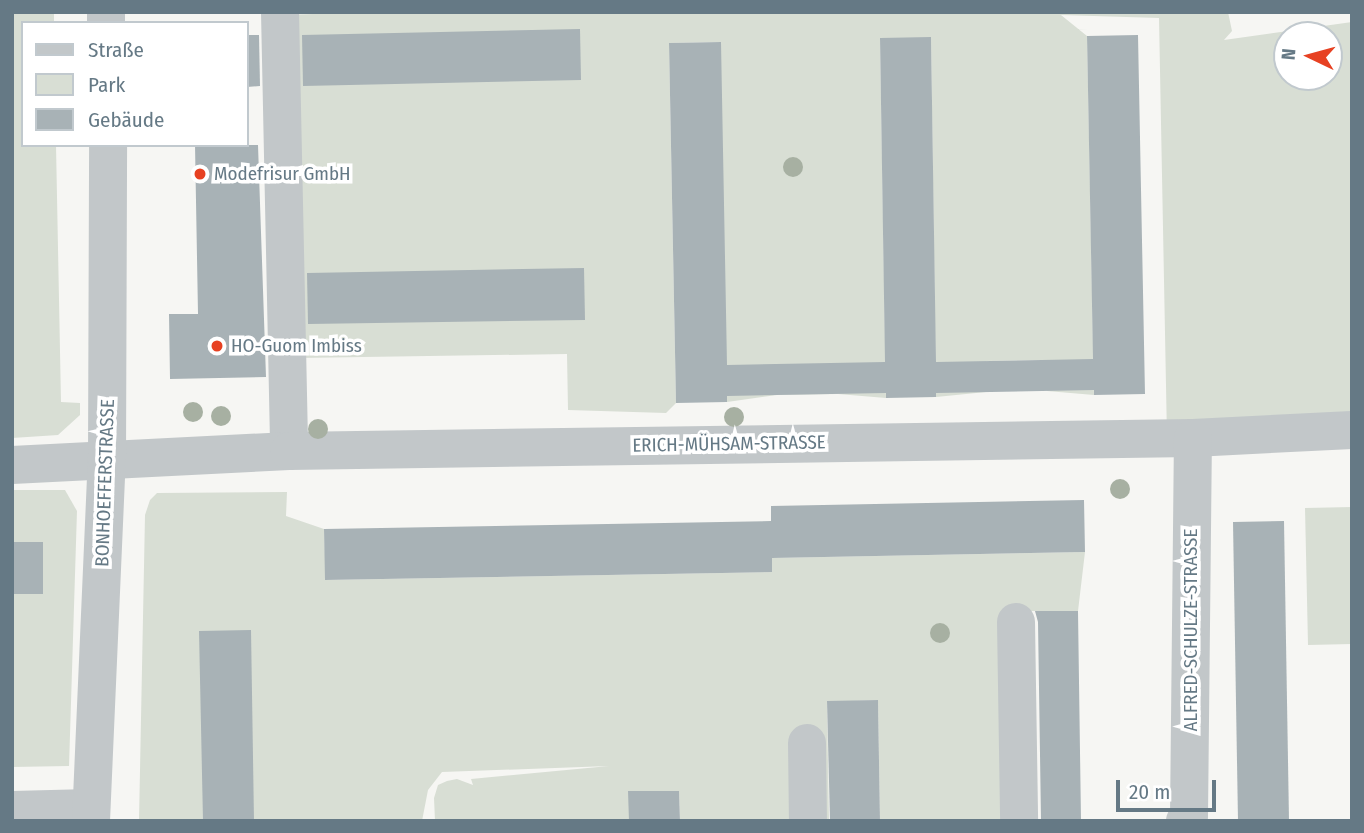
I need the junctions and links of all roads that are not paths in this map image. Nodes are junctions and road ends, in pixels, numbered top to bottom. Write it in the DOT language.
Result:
graph roads {
  1 [pos="280,12"];
  2 [pos="108,147"];
  3 [pos="1352,430"];
  4 [pos="1193,438"];
  5 [pos="289,451"];
  6 [pos="107,458"];
  7 [pos="12,465"];
  8 [pos="1016,622"];
  9 [pos="807,743"];
  10 [pos="12,810"];
  11 [pos="91,814"];
  12 [pos="808,821"];
  13 [pos="1019,821"];
  14 [pos="1185,821"];
  1 -- 5 [label="street"];
  2 -- 6 [label="street, BONHOEFFERSTRASSE"];
  3 -- 4 [label="street, ERICH-MÜHSAM-STRASSE"];
  4 -- 5 [label="street, ERICH-MÜHSAM-STRASSE"];
  4 -- 14 [label="street, ALFRED-SCHULZE-STRASSE"];
  5 -- 6 [label="street, ERICH-MÜHSAM-STRASSE"];
  6 -- 7 [label="street, ERICH-MÜHSAM-STRASSE"];
  6 -- 11 [label="street, BONHOEFFERSTRASSE"];
  8 -- 13 [label="street"];
  9 -- 12 [label="street"];
  10 -- 11 [label="street"];
}
